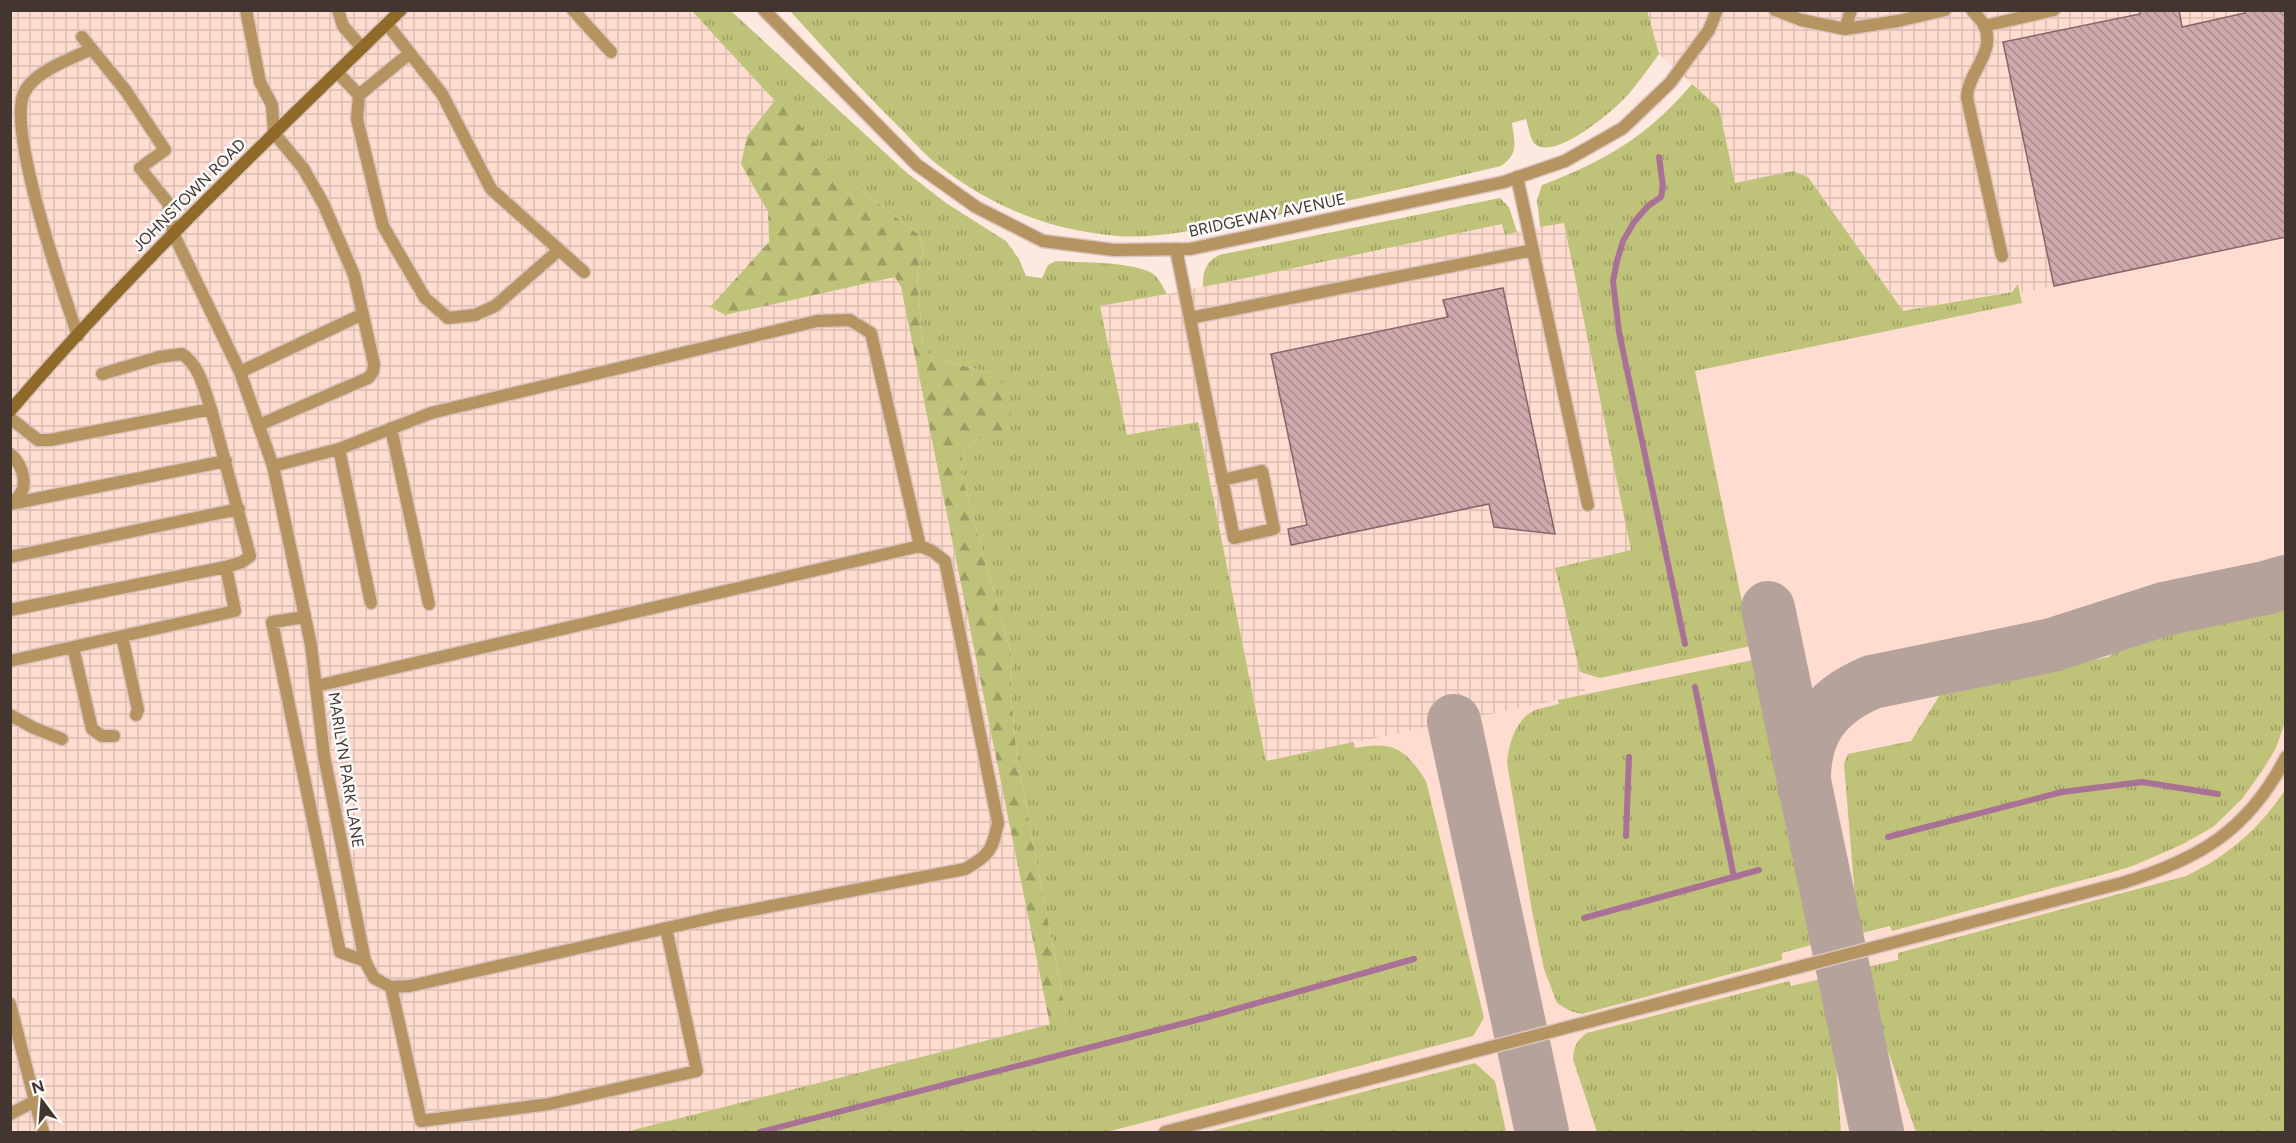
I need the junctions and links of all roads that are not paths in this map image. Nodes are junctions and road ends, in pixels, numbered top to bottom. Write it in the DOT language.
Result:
graph roads {
  1 [pos="246,10"];
  2 [pos="338,10"];
  3 [pos="401,10"];
  4 [pos="573,10"];
  5 [pos="764,10"];
  6 [pos="1717,10"];
  7 [pos="1775,10"];
  8 [pos="1851,10"];
  9 [pos="1945,10"];
  10 [pos="1972,10"];
  11 [pos="2054,10"];
  12 [pos="387,24"];
  13 [pos="1984,26"];
  14 [pos="1845,29"];
  15 [pos="82,37"];
  16 [pos="362,48"];
  17 [pos="92,49"];
  18 [pos="611,52"];
  19 [pos="410,53"];
  20 [pos="337,72"];
  21 [pos="359,94"];
  22 [pos="274,133"];
  23 [pos="1517,177"];
  24 [pos="173,232"];
  25 [pos="1176,249"];
  26 [pos="559,250"];
  27 [pos="1533,250"];
  28 [pos="2002,256"];
  29 [pos="584,272"];
  30 [pos="363,314"];
  31 [pos="1190,318"];
  32 [pos="78,336"];
  33 [pos="240,372"];
  34 [pos="102,374"];
  35 [pos="211,408"];
  36 [pos="10,411"];
  37 [pos="10,418"];
  38 [pos="259,425"];
  39 [pos="391,428"];
  40 [pos="339,448"];
  41 [pos="10,454"];
  42 [pos="226,460"];
  43 [pos="273,466"];
  44 [pos="1222,480"];
  45 [pos="10,503"];
  46 [pos="1588,505"];
  47 [pos="239,509"];
  48 [pos="920,546"];
  49 [pos="10,557"];
  50 [pos="226,567"];
  51 [pos="371,603"];
  52 [pos="429,604"];
  53 [pos="10,610"];
  54 [pos="305,617"];
  55 [pos="123,636"];
  56 [pos="73,647"];
  57 [pos="10,661"];
  58 [pos="316,687"];
  59 [pos="10,715"];
  60 [pos="136,715"];
  61 [pos="114,736"];
  62 [pos="62,739"];
  63 [pos="2286,757"];
  64 [pos="666,928"];
  65 [pos="365,961"];
  66 [pos="391,987"];
  67 [pos="10,1004"];
  68 [pos="16,1048"];
  69 [pos="35,1101"];
  70 [pos="10,1114"];
  71 [pos="43,1132"];
  72 [pos="1165,1132"];
  1 -- 22 [label="street"];
  2 -- 16 [label="street"];
  3 -- 12 [label="main road, JOHNSTOWN ROAD"];
  4 -- 18 [label="street"];
  5 -- 25 [label="street, BRIDGEWAY AVENUE"];
  6 -- 23 [label="street, BRIDGEWAY AVENUE"];
  7 -- 14 [label="street"];
  8 -- 14 [label="street"];
  9 -- 14 [label="street"];
  10 -- 13 [label="street"];
  11 -- 13 [label="street"];
  12 -- 16 [label="main road, JOHNSTOWN ROAD"];
  12 -- 19 [label="street"];
  13 -- 28 [label="street"];
  15 -- 17 [label="street"];
  16 -- 20 [label="main road, JOHNSTOWN ROAD"];
  17 -- 24 [label="street, MARILYN PARK LANE"];
  17 -- 32 [label="street"];
  19 -- 21 [label="street"];
  19 -- 26 [label="street"];
  20 -- 21 [label="street"];
  20 -- 22 [label="main road, JOHNSTOWN ROAD"];
  21 -- 26 [label="street"];
  22 -- 24 [label="main road, JOHNSTOWN ROAD"];
  22 -- 30 [label="street"];
  23 -- 25 [label="street, BRIDGEWAY AVENUE"];
  23 -- 27 [label="street"];
  24 -- 32 [label="main road, JOHNSTOWN ROAD"];
  24 -- 33 [label="street, MARILYN PARK LANE"];
  25 -- 31 [label="street"];
  26 -- 29 [label="street"];
  27 -- 31 [label="street"];
  27 -- 46 [label="street"];
  30 -- 33 [label="street"];
  30 -- 38 [label="street"];
  31 -- 44 [label="street"];
  32 -- 36 [label="main road, JOHNSTOWN ROAD"];
  33 -- 38 [label="street, MARILYN PARK LANE"];
  34 -- 35 [label="street"];
  35 -- 37 [label="street"];
  35 -- 42 [label="street"];
  38 -- 43 [label="street, MARILYN PARK LANE"];
  39 -- 40 [label="street"];
  39 -- 48 [label="street"];
  39 -- 52 [label="street"];
  40 -- 43 [label="street"];
  40 -- 51 [label="street"];
  41 -- 45 [label="street"];
  42 -- 45 [label="street"];
  42 -- 47 [label="street"];
  43 -- 54 [label="street, MARILYN PARK LANE"];
  44 -- 44 [label="street"];
  47 -- 49 [label="street"];
  47 -- 50 [label="street"];
  48 -- 58 [label="street"];
  48 -- 64 [label="street"];
  50 -- 53 [label="street"];
  50 -- 55 [label="street"];
  54 -- 58 [label="street, MARILYN PARK LANE"];
  54 -- 65 [label="street"];
  55 -- 56 [label="street"];
  55 -- 60 [label="street"];
  56 -- 57 [label="street"];
  56 -- 61 [label="street"];
  58 -- 65 [label="street, MARILYN PARK LANE"];
  59 -- 62 [label="street"];
  63 -- 72 [label="street"];
  64 -- 66 [label="street"];
  64 -- 66 [label="street"];
  65 -- 66 [label="street, MARILYN PARK LANE"];
  67 -- 68 [label="street"];
  68 -- 69 [label="street"];
  69 -- 70 [label="street"];
  69 -- 71 [label="street"];
}
